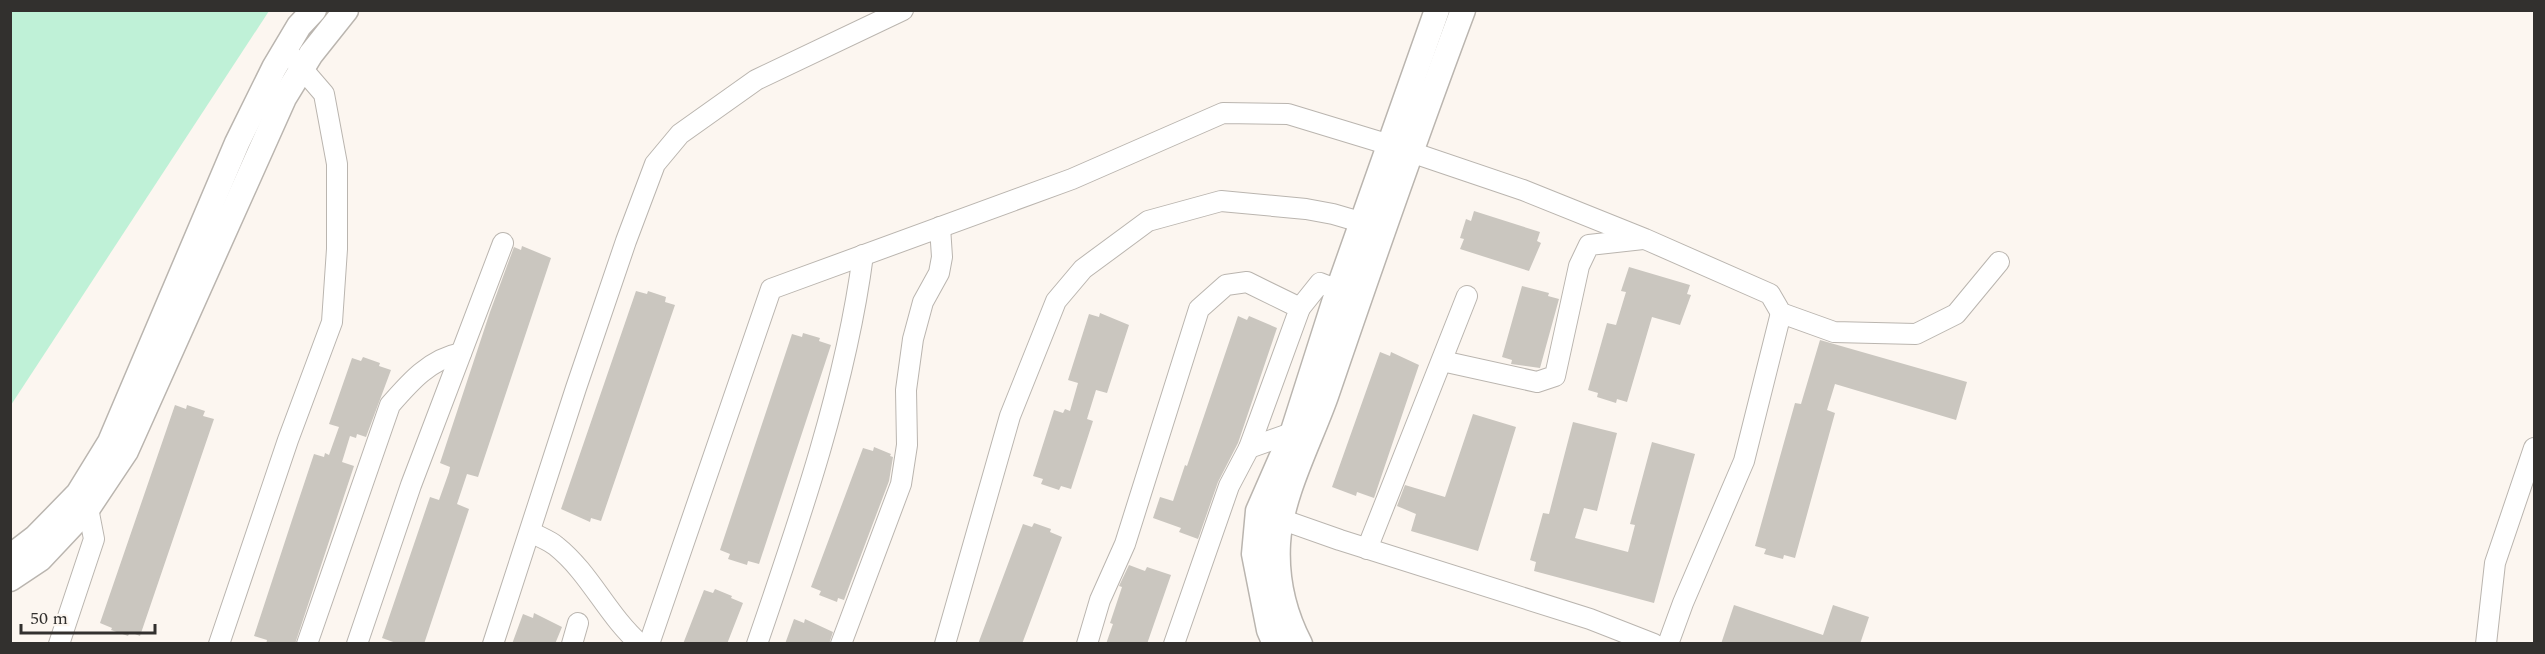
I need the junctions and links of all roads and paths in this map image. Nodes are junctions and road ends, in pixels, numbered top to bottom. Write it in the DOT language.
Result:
graph roads {
  1 [pos="314,10"];
  2 [pos="346,10"];
  3 [pos="903,10"];
  4 [pos="1437,10"];
  5 [pos="1463,10"];
  6 [pos="284,50"];
  7 [pos="303,67"];
  8 [pos="1399,149"];
  9 [pos="940,226"];
  10 [pos="1372,226"];
  11 [pos="1645,239"];
  12 [pos="503,243"];
  13 [pos="863,255"];
  14 [pos="1999,262"];
  15 [pos="1338,290"];
  16 [pos="1467,296"];
  17 [pos="1300,308"];
  18 [pos="1781,313"];
  19 [pos="461,353"];
  20 [pos="1442,361"];
  21 [pos="1304,430"];
  22 [pos="1249,448"];
  23 [pos="2535,448"];
  24 [pos="83,501"];
  25 [pos="1258,511"];
  26 [pos="1283,519"];
  27 [pos="531,532"];
  28 [pos="1367,549"];
  29 [pos="10,557"];
  30 [pos="10,579"];
  31 [pos="578,623"];
  32 [pos="59,644"];
  33 [pos="219,644"];
  34 [pos="307,644"];
  35 [pos="357,644"];
  36 [pos="493,644"];
  37 [pos="572,644"];
  38 [pos="640,644"];
  39 [pos="649,644"];
  40 [pos="757,644"];
  41 [pos="841,644"];
  42 [pos="945,644"];
  43 [pos="1087,644"];
  44 [pos="1174,644"];
  45 [pos="1275,644"];
  46 [pos="1300,644"];
  47 [pos="1654,644"];
  48 [pos="1668,644"];
  49 [pos="2486,644"];
  1 -- 6 [label="street"];
  2 -- 7 [label="street"];
  3 -- 27 [label="street"];
  4 -- 8 [label="street"];
  5 -- 8 [label="street"];
  6 -- 7 [label="street"];
  6 -- 24 [label="street"];
  7 -- 24 [label="street"];
  7 -- 33 [label="street"];
  8 -- 9 [label="street"];
  8 -- 10 [label="street"];
  8 -- 11 [label="street"];
  9 -- 13 [label="street"];
  9 -- 41 [label="street"];
  10 -- 15 [label="street"];
  10 -- 21 [label="street"];
  10 -- 42 [label="street"];
  11 -- 18 [label="street"];
  11 -- 20 [label="street"];
  12 -- 19 [label="street"];
  13 -- 39 [label="street"];
  13 -- 40 [label="street"];
  14 -- 18 [label="street"];
  15 -- 17 [label="street"];
  15 -- 21 [label="street"];
  16 -- 20 [label="street"];
  17 -- 22 [label="street"];
  17 -- 43 [label="street"];
  18 -- 48 [label="street"];
  19 -- 34 [label="street"];
  19 -- 35 [label="street"];
  20 -- 28 [label="street"];
  21 -- 22 [label="street"];
  21 -- 25 [label="street"];
  21 -- 26 [label="street"];
  22 -- 44 [label="street"];
  23 -- 49 [label="street"];
  24 -- 29 [label="street"];
  24 -- 30 [label="street"];
  24 -- 32 [label="street"];
  25 -- 26 [label="street"];
  25 -- 45 [label="street"];
  26 -- 28 [label="street"];
  26 -- 46 [label="street"];
  27 -- 36 [label="street"];
  27 -- 38 [label="street"];
  28 -- 47 [label="street"];
  31 -- 37 [label="street"];
}
